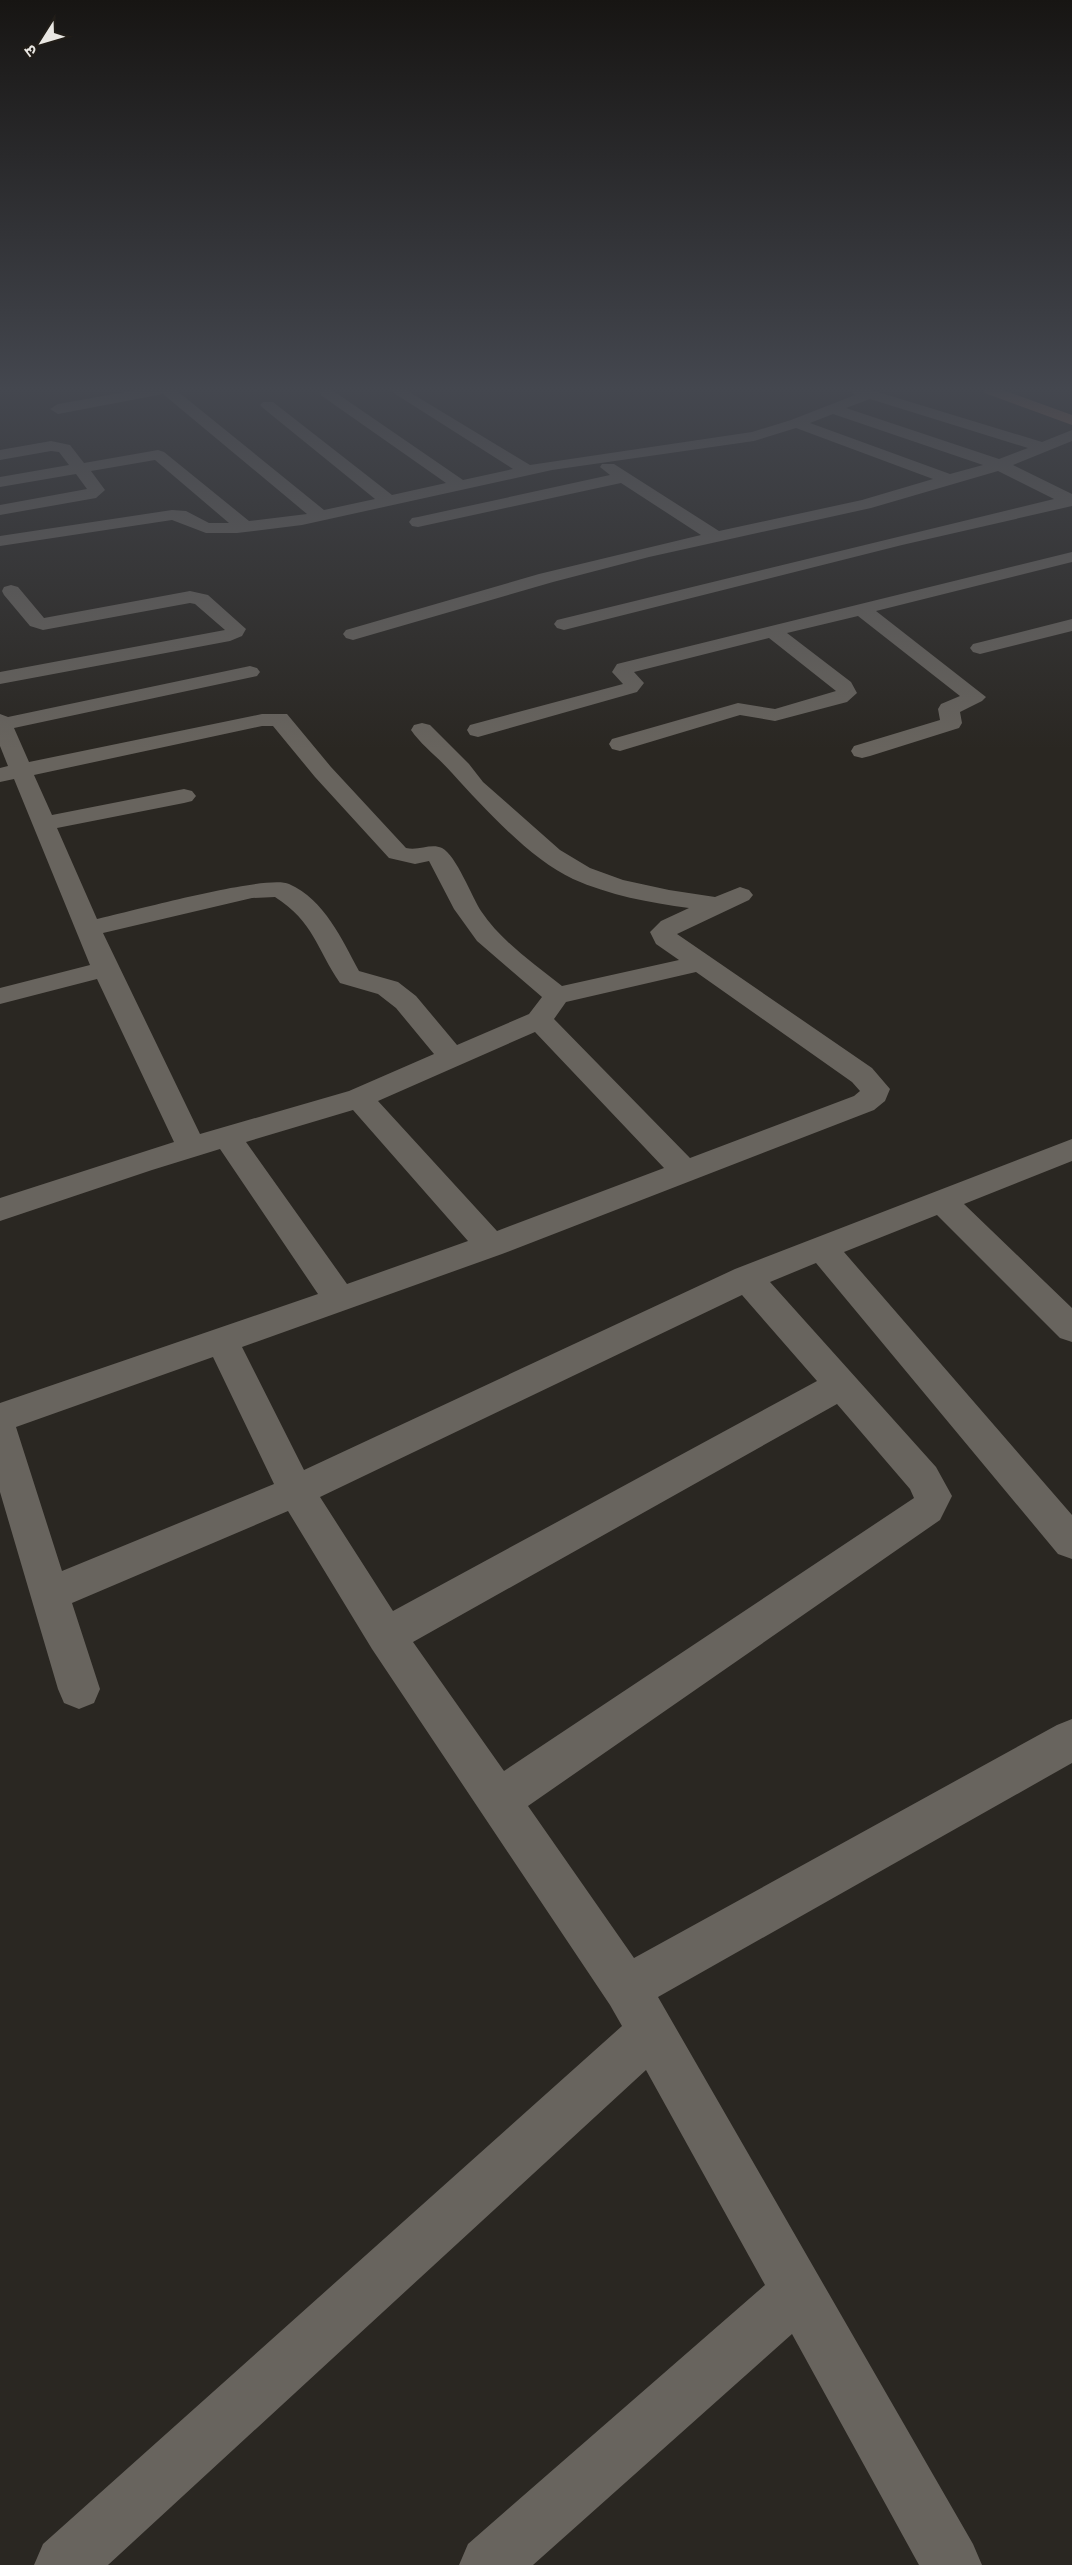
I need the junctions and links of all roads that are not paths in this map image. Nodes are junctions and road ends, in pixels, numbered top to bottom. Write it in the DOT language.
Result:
graph roads {
  1 [pos="224,510"];
  2 [pos="313,510"];
  3 [pos="350,510"];
  4 [pos="475,510"];
  5 [pos="675,510"];
  6 [pos="839,510"];
  7 [pos="1034,510"];
  8 [pos="321,516"];
  9 [pos="418,522"];
  10 [pos="245,527"];
  11 [pos="717,537"];
  12 [pos="1,539"];
  13 [pos="1072,557"];
  14 [pos="11,591"];
  15 [pos="862,610"];
  16 [pos="564,624"];
  17 [pos="1072,626"];
  18 [pos="773,632"];
  19 [pos="353,634"];
  20 [pos="980,648"];
  21 [pos="250,672"];
  22 [pos="0,678"];
  23 [pos="1,723"];
  24 [pos="422,730"];
  25 [pos="478,730"];
  26 [pos="620,744"];
  27 [pos="862,752"];
  28 [pos="10,773"];
  29 [pos="184,795"];
  30 [pos="42,824"];
  31 [pos="87,930"];
  32 [pos="699,963"];
  33 [pos="105,969"];
  34 [pos="0,996"];
  35 [pos="557,996"];
  36 [pos="539,1020"];
  37 [pos="452,1057"];
  38 [pos="359,1098"];
  39 [pos="227,1137"];
  40 [pos="192,1148"];
  41 [pos="1072,1149"];
  42 [pos="685,1172"];
  43 [pos="941,1200"];
  44 [pos="0,1210"];
  45 [pos="491,1246"];
  46 [pos="822,1248"];
  47 [pos="747,1278"];
  48 [pos="340,1300"];
  49 [pos="1072,1329"];
  50 [pos="223,1342"];
  51 [pos="841,1385"];
  52 [pos="0,1419"];
  53 [pos="0,1431"];
  54 [pos="296,1491"];
  55 [pos="1072,1542"];
  56 [pos="50,1594"];
  57 [pos="386,1636"];
  58 [pos="79,1689"];
  59 [pos="1072,1740"];
  60 [pos="500,1799"];
  61 [pos="627,1988"];
  62 [pos="652,2032"];
  63 [pos="798,2292"];
  64 [pos="64,2565"];
  65 [pos="489,2565"];
  66 [pos="952,2565"];
  1 -- 10 [label="street"];
  2 -- 8 [label="street"];
  3 -- 8 [label="street"];
  4 -- 9 [label="street"];
  5 -- 11 [label="street"];
  6 -- 11 [label="street"];
  7 -- 16 [label="street"];
  8 -- 10 [label="street"];
  10 -- 12 [label="street"];
  11 -- 19 [label="street"];
  13 -- 15 [label="street"];
  14 -- 22 [label="street"];
  15 -- 18 [label="street"];
  15 -- 27 [label="street"];
  17 -- 20 [label="street"];
  18 -- 25 [label="street"];
  18 -- 26 [label="street"];
  21 -- 23 [label="street"];
  23 -- 28 [label="street"];
  24 -- 32 [label="street"];
  28 -- 30 [label="street"];
  28 -- 35 [label="street"];
  29 -- 30 [label="street"];
  30 -- 31 [label="street"];
  31 -- 33 [label="street"];
  31 -- 37 [label="street"];
  32 -- 35 [label="street"];
  32 -- 42 [label="street"];
  33 -- 34 [label="street"];
  33 -- 40 [label="street"];
  35 -- 36 [label="street"];
  36 -- 37 [label="street"];
  36 -- 42 [label="street"];
  37 -- 38 [label="street"];
  38 -- 39 [label="street"];
  38 -- 45 [label="street"];
  39 -- 40 [label="street"];
  39 -- 48 [label="street"];
  40 -- 44 [label="street"];
  41 -- 43 [label="street"];
  42 -- 45 [label="street"];
  43 -- 46 [label="street"];
  43 -- 49 [label="street"];
  45 -- 48 [label="street"];
  46 -- 47 [label="street"];
  46 -- 55 [label="street"];
  47 -- 51 [label="street"];
  47 -- 54 [label="street"];
  48 -- 50 [label="street"];
  50 -- 52 [label="street"];
  50 -- 54 [label="street"];
  51 -- 57 [label="street"];
  51 -- 60 [label="street"];
  53 -- 56 [label="street"];
  54 -- 56 [label="street"];
  54 -- 57 [label="street"];
  56 -- 58 [label="street"];
  57 -- 60 [label="street"];
  59 -- 61 [label="street"];
  60 -- 61 [label="street"];
  61 -- 62 [label="street"];
  62 -- 63 [label="street"];
  62 -- 64 [label="street"];
  63 -- 65 [label="street"];
  63 -- 66 [label="street"];
}
